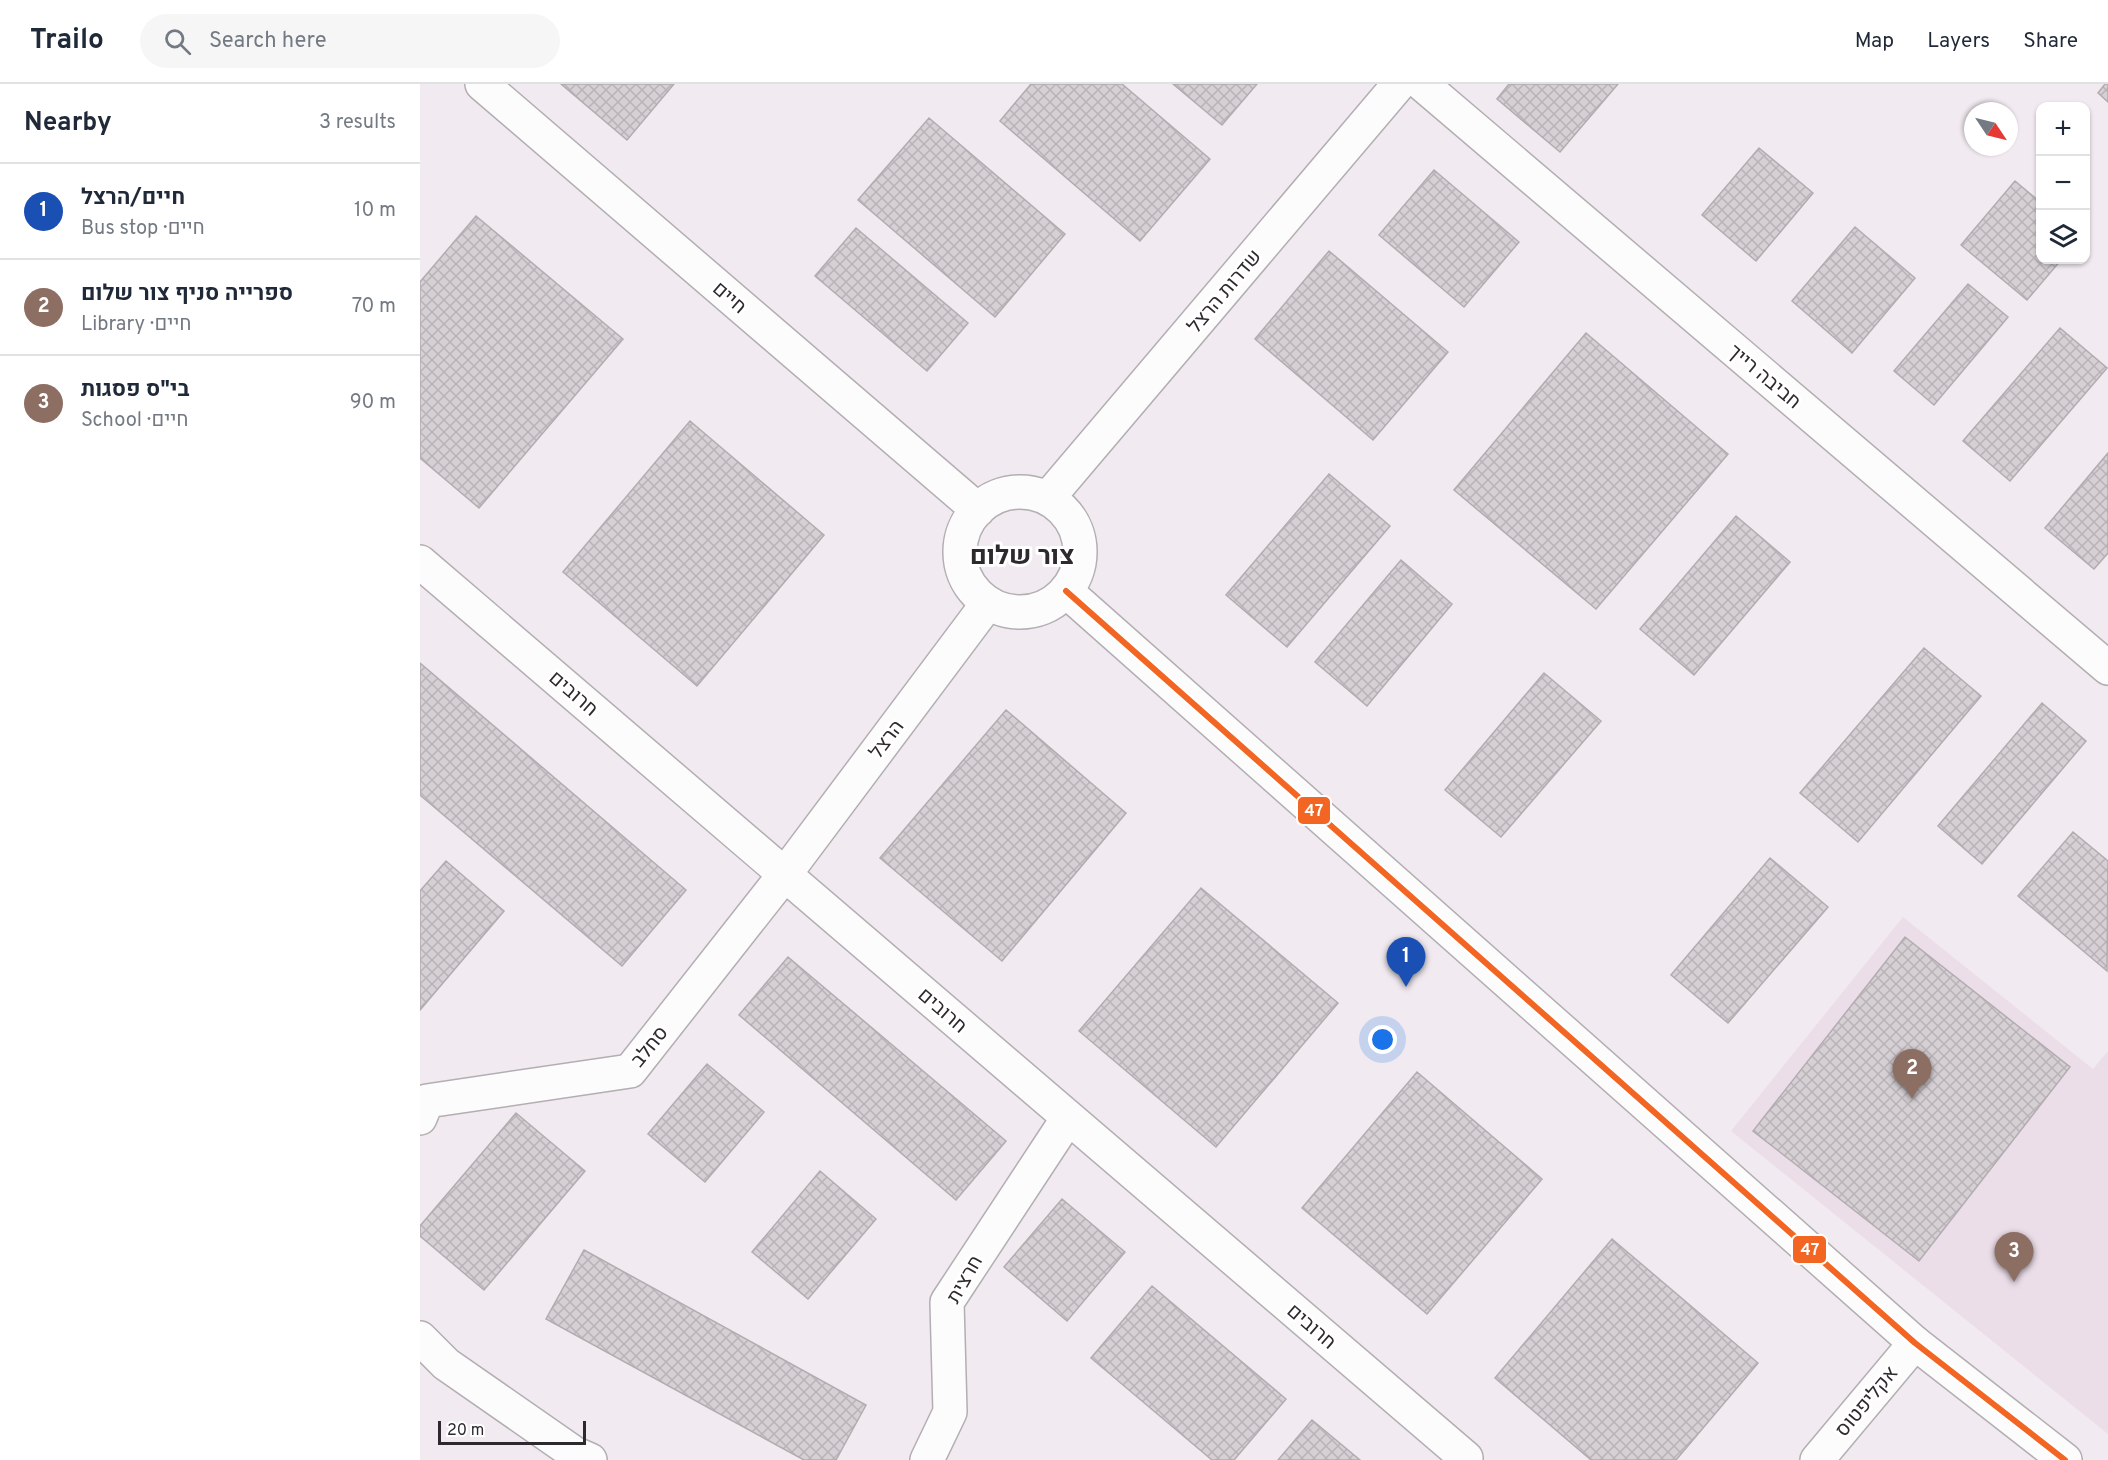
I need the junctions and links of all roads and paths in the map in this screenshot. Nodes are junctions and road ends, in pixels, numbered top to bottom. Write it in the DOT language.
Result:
graph roads {
  1 [pos="482,84"];
  2 [pos="1399,84"];
  3 [pos="1422,84"];
  4 [pos="1048,498"];
  5 [pos="978,510"];
  6 [pos="420,562"];
  7 [pos="1066,591"];
  8 [pos="988,603"];
  9 [pos="2108,668"];
  10 [pos="785,874"];
  11 [pos="420,1118"];
  12 [pos="1068,1118"];
  13 [pos="420,1338"];
  14 [pos="1915,1343"];
  15 [pos="1465,1459"];
  16 [pos="590,1460"];
  17 [pos="927,1460"];
  18 [pos="1817,1460"];
  19 [pos="2065,1460"];
  1 -- 5 [label="street, חיים"];
  2 -- 4 [label="street, שדרות הרצל"];
  3 -- 9 [label="street, חביבה רייך"];
  4 -- 5 [label="street"];
  4 -- 7 [label="street"];
  5 -- 8 [label="street"];
  6 -- 10 [label="street, חרובים"];
  7 -- 8 [label="street"];
  7 -- 14 [label="street"];
  8 -- 10 [label="street, הרצל"];
  10 -- 11 [label="street, סחלב"];
  10 -- 12 [label="street, חרובים"];
  12 -- 15 [label="street, חרובים"];
  12 -- 17 [label="street, חרצית"];
  13 -- 16 [label="street"];
  14 -- 18 [label="street, אקליפטוס"];
  14 -- 19 [label="street"];
}
